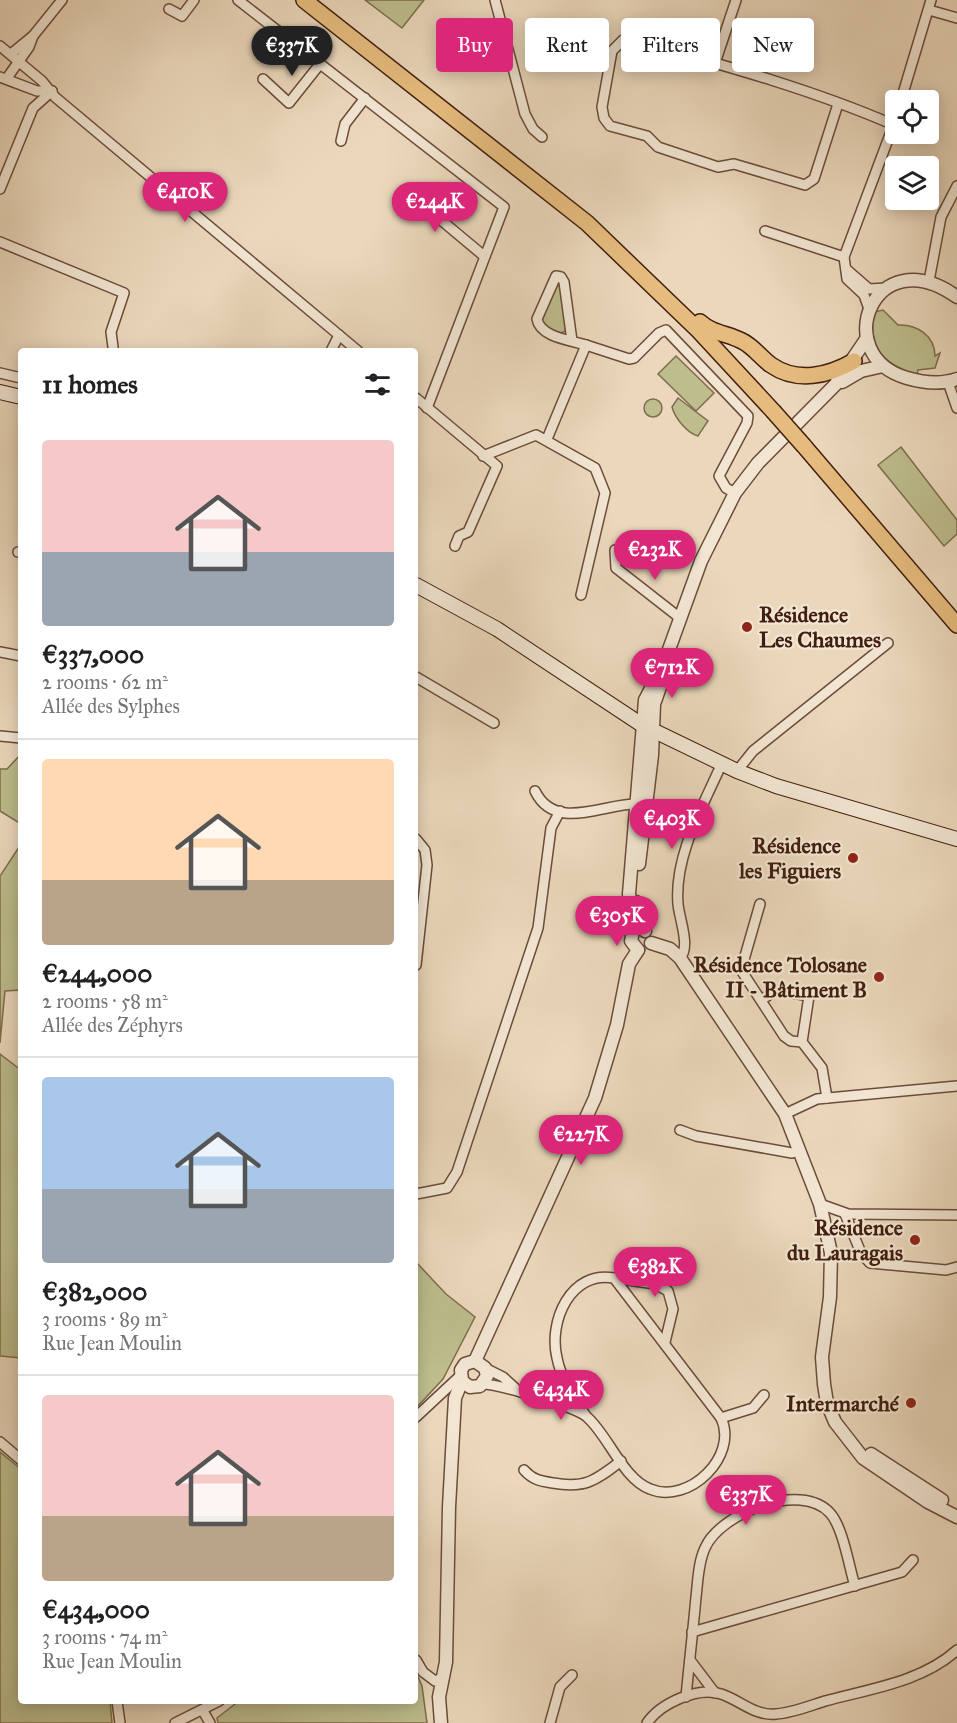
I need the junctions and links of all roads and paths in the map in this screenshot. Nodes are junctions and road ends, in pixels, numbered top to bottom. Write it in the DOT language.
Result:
graph roads {
  1 [pos="62,0"];
  2 [pos="194,0"];
  3 [pos="238,0"];
  4 [pos="304,0"];
  5 [pos="495,0"];
  6 [pos="736,0"];
  7 [pos="930,5"];
  8 [pos="169,9"];
  9 [pos="957,18"];
  10 [pos="33,36"];
  11 [pos="621,42"];
  12 [pos="0,46"];
  13 [pos="720,48"];
  14 [pos="11,54"];
  15 [pos="20,61"];
  16 [pos="320,64"];
  17 [pos="720,65"];
  18 [pos="4,77"];
  19 [pos="262,79"];
  20 [pos="21,85"];
  21 [pos="904,90"];
  22 [pos="52,91"];
  23 [pos="365,98"];
  24 [pos="838,104"];
  25 [pos="33,108"];
  26 [pos="885,119"];
  27 [pos="542,137"];
  28 [pos="341,141"];
  29 [pos="887,144"];
  30 [pos="957,186"];
  31 [pos="0,189"];
  32 [pos="418,189"];
  33 [pos="765,231"];
  34 [pos="0,242"];
  35 [pos="618,252"];
  36 [pos="484,256"];
  37 [pos="844,262"];
  38 [pos="929,281"];
  39 [pos="887,288"];
  40 [pos="957,297"];
  41 [pos="869,309"];
  42 [pos="339,335"];
  43 [pos="867,338"];
  44 [pos="572,341"];
  45 [pos="586,345"];
  46 [pos="113,347"];
  47 [pos="332,348"];
  48 [pos="354,348"];
  49 [pos="854,361"];
  50 [pos="883,366"];
  51 [pos="0,373"];
  52 [pos="18,377"];
  53 [pos="952,380"];
  54 [pos="835,385"];
  55 [pos="2,395"];
  56 [pos="18,397"];
  57 [pos="418,400"];
  58 [pos="427,408"];
  59 [pos="957,408"];
  60 [pos="547,439"];
  61 [pos="483,456"];
  62 [pos="735,493"];
  63 [pos="455,546"];
  64 [pos="615,550"];
  65 [pos="418,586"];
  66 [pos="581,595"];
  67 [pos="680,618"];
  68 [pos="957,625"];
  69 [pos="888,643"];
  70 [pos="0,652"];
  71 [pos="18,655"];
  72 [pos="418,677"];
  73 [pos="494,723"];
  74 [pos="648,728"];
  75 [pos="0,736"];
  76 [pos="18,738"];
  77 [pos="722,763"];
  78 [pos="737,771"];
  79 [pos="535,791"];
  80 [pos="640,804"];
  81 [pos="560,811"];
  82 [pos="955,839"];
  83 [pos="418,841"];
  84 [pos="760,904"];
  85 [pos="639,932"];
  86 [pos="651,943"];
  87 [pos="418,947"];
  88 [pos="638,950"];
  89 [pos="680,958"];
  90 [pos="761,1000"];
  91 [pos="802,1042"];
  92 [pos="957,1086"];
  93 [pos="827,1098"];
  94 [pos="788,1112"];
  95 [pos="680,1130"];
  96 [pos="799,1149"];
  97 [pos="418,1194"];
  98 [pos="820,1204"];
  99 [pos="845,1214"];
  100 [pos="957,1215"];
  101 [pos="957,1267"];
  102 [pos="614,1278"];
  103 [pos="665,1342"];
  104 [pos="480,1364"];
  105 [pos="461,1378"];
  106 [pos="565,1381"];
  107 [pos="479,1386"];
  108 [pos="517,1390"];
  109 [pos="764,1395"];
  110 [pos="544,1400"];
  111 [pos="454,1412"];
  112 [pos="418,1415"];
  113 [pos="586,1416"];
  114 [pos="721,1418"];
  115 [pos="0,1442"];
  116 [pos="18,1457"];
  117 [pos="621,1461"];
  118 [pos="524,1470"];
  119 [pos="956,1514"];
  120 [pos="913,1560"];
  121 [pos="855,1586"];
  122 [pos="693,1632"];
  123 [pos="957,1650"];
  124 [pos="690,1660"];
  125 [pos="418,1663"];
  126 [pos="572,1675"];
  127 [pos="439,1679"];
  128 [pos="715,1693"];
  129 [pos="686,1697"];
  130 [pos="117,1704"];
  131 [pos="214,1704"];
  132 [pos="203,1711"];
  133 [pos="120,1723"];
  134 [pos="175,1723"];
  135 [pos="210,1723"];
  136 [pos="436,1723"];
  137 [pos="441,1723"];
  138 [pos="550,1723"];
  139 [pos="647,1723"];
  1 -- 10 [label="street"];
  2 -- 8 [label="street"];
  3 -- 16 [label="street"];
  4 -- 35 [label="main road"];
  5 -- 27 [label="street"];
  6 -- 13 [label="street"];
  7 -- 9 [label="street"];
  7 -- 21 [label="street"];
  10 -- 14 [label="street"];
  10 -- 15 [label="street"];
  11 -- 24 [label="street"];
  12 -- 14 [label="street"];
  14 -- 15 [label="street"];
  15 -- 18 [label="street"];
  15 -- 22 [label="street"];
  16 -- 19 [label="street"];
  16 -- 23 [label="street"];
  17 -- 24 [label="street"];
  18 -- 20 [label="street"];
  20 -- 22 [label="street"];
  20 -- 25 [label="street"];
  22 -- 25 [label="street"];
  22 -- 42 [label="street"];
  23 -- 28 [label="street"];
  23 -- 36 [label="street"];
  24 -- 26 [label="street"];
  25 -- 31 [label="street"];
  29 -- 37 [label="street"];
  30 -- 38 [label="street"];
  32 -- 36 [label="street"];
  33 -- 37 [label="street"];
  34 -- 46 [label="street"];
  35 -- 49 [label="main road"];
  35 -- 68 [label="main road, bridge"];
  36 -- 58 [label="street"];
  37 -- 39 [label="street"];
  37 -- 41 [label="street"];
  38 -- 39 [label="street"];
  38 -- 40 [label="street"];
  39 -- 41 [label="street"];
  41 -- 43 [label="street"];
  42 -- 47 [label="street"];
  42 -- 48 [label="street"];
  43 -- 49 [label="street"];
  43 -- 50 [label="street"];
  44 -- 44 [label="street"];
  44 -- 45 [label="street"];
  45 -- 60 [label="street"];
  45 -- 62 [label="street"];
  49 -- 54 [label="street"];
  50 -- 53 [label="street"];
  50 -- 54 [label="street"];
  51 -- 52 [label="street"];
  53 -- 59 [label="street"];
  54 -- 62 [label="street"];
  55 -- 56 [label="main road"];
  57 -- 58 [label="street"];
  58 -- 61 [label="street"];
  60 -- 61 [label="street"];
  60 -- 66 [label="street"];
  61 -- 63 [label="street"];
  62 -- 67 [label="street"];
  64 -- 67 [label="street"];
  65 -- 74 [label="main road"];
  67 -- 74 [label="street"];
  69 -- 78 [label="street"];
  70 -- 71 [label="street"];
  72 -- 73 [label="street"];
  74 -- 77 [label="main road"];
  74 -- 80 [label="street"];
  75 -- 76 [label="street"];
  77 -- 78 [label="main road"];
  77 -- 89 [label="street"];
  78 -- 82 [label="main road"];
  79 -- 81 [label="street"];
  80 -- 81 [label="street"];
  80 -- 85 [label="street"];
  81 -- 97 [label="street"];
  83 -- 87 [label="street"];
  84 -- 90 [label="street"];
  85 -- 86 [label="street"];
  85 -- 88 [label="street"];
  86 -- 88 [label="street"];
  86 -- 89 [label="street"];
  88 -- 104 [label="street"];
  89 -- 94 [label="street"];
  90 -- 91 [label="street"];
  90 -- 91 [label="street"];
  91 -- 93 [label="street"];
  92 -- 93 [label="street"];
  93 -- 94 [label="street"];
  94 -- 96 [label="street"];
  95 -- 96 [label="street"];
  96 -- 98 [label="street"];
  98 -- 99 [label="street"];
  98 -- 119 [label="street"];
  99 -- 100 [label="street"];
  99 -- 101 [label="street"];
  102 -- 103 [label="street"];
  102 -- 103 [label="street"];
  102 -- 106 [label="street"];
  103 -- 114 [label="street"];
  104 -- 105 [label="street"];
  104 -- 107 [label="street"];
  104 -- 108 [label="street"];
  105 -- 107 [label="street"];
  105 -- 111 [label="street"];
  105 -- 112 [label="street"];
  106 -- 110 [label="street"];
  106 -- 113 [label="street"];
  107 -- 108 [label="street"];
  107 -- 111 [label="street"];
  108 -- 110 [label="street"];
  109 -- 114 [label="street"];
  110 -- 113 [label="street"];
  111 -- 127 [label="street"];
  113 -- 117 [label="street"];
  114 -- 117 [label="street"];
  115 -- 116 [label="street"];
  117 -- 118 [label="street"];
  120 -- 121 [label="street"];
  121 -- 122 [label="street"];
  121 -- 122 [label="street"];
  122 -- 124 [label="street"];
  123 -- 128 [label="street"];
  124 -- 128 [label="street"];
  124 -- 129 [label="street"];
  125 -- 127 [label="street"];
  126 -- 138 [label="street"];
  127 -- 136 [label="street"];
  127 -- 137 [label="street"];
  128 -- 129 [label="street"];
  129 -- 139 [label="street"];
  130 -- 133 [label="street"];
  131 -- 132 [label="street"];
  132 -- 134 [label="street"];
  132 -- 135 [label="street"];
}
